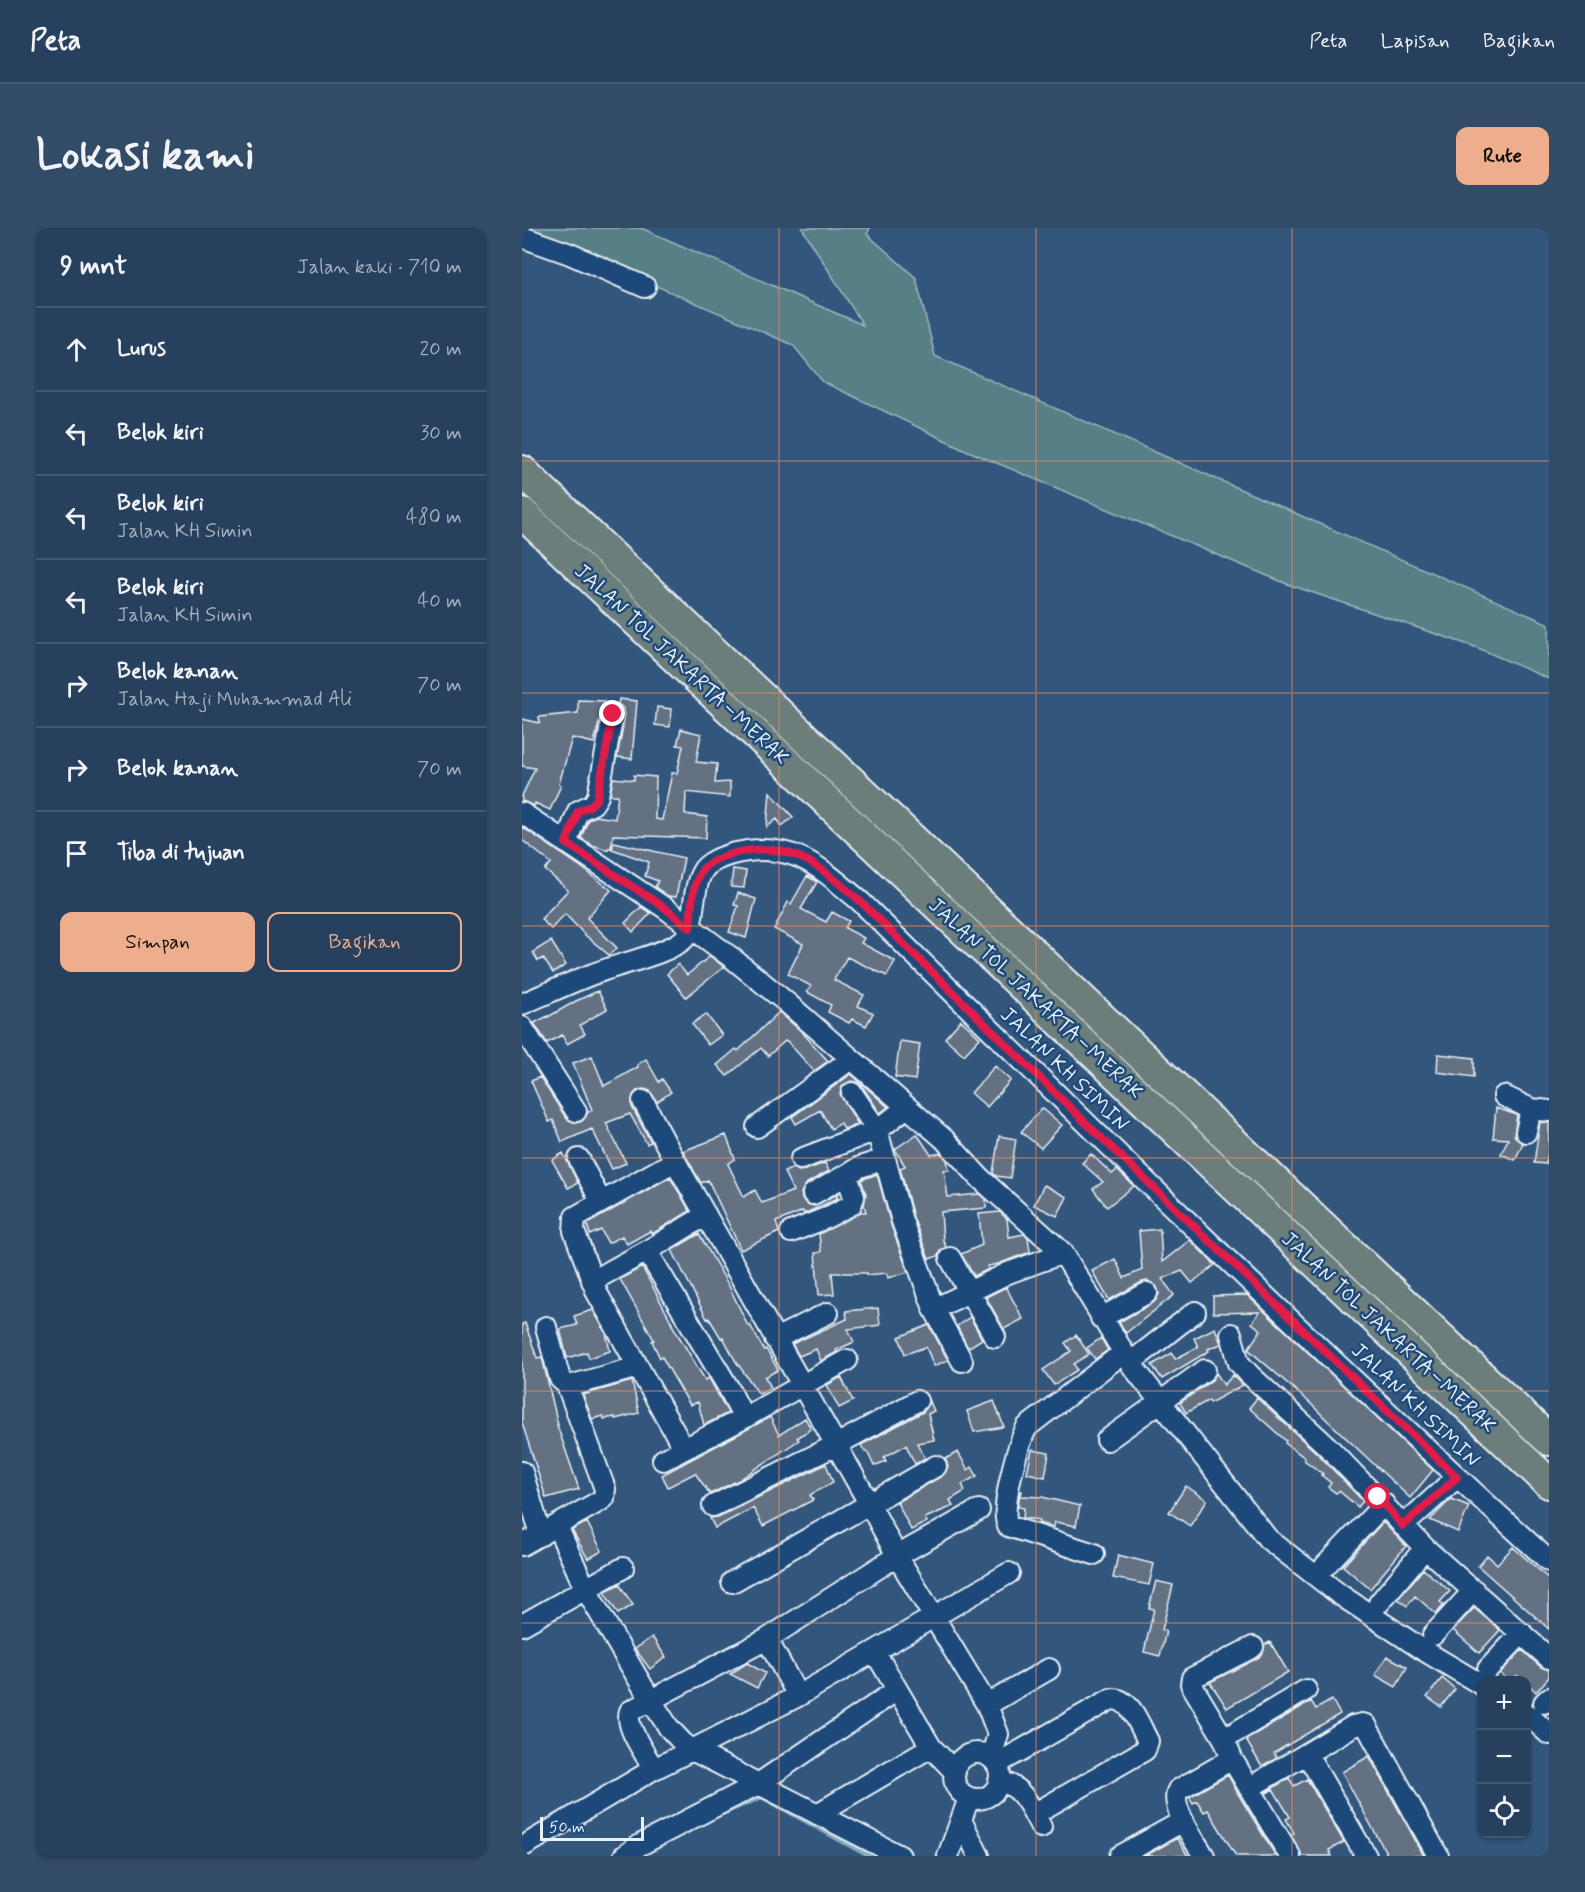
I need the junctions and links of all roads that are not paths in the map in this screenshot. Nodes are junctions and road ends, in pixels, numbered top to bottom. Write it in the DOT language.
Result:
graph roads {
  1 [pos="522,237"];
  2 [pos="645,287"];
  3 [pos="522,471"];
  4 [pos="522,513"];
  5 [pos="613,714"];
  6 [pos="522,813"];
  7 [pos="566,843"];
  8 [pos="690,928"];
  9 [pos="522,1004"];
  10 [pos="522,1027"];
  11 [pos="851,1059"];
  12 [pos="852,1093"];
  13 [pos="1504,1096"];
  14 [pos="644,1101"];
  15 [pos="907,1107"];
  16 [pos="1540,1110"];
  17 [pos="576,1111"];
  18 [pos="757,1127"];
  19 [pos="877,1130"];
  20 [pos="1526,1132"];
  21 [pos="801,1159"];
  22 [pos="885,1159"];
  23 [pos="579,1160"];
  24 [pos="675,1161"];
  25 [pos="847,1175"];
  26 [pos="813,1194"];
  27 [pos="601,1202"];
  28 [pos="706,1215"];
  29 [pos="791,1232"];
  30 [pos="647,1251"];
  31 [pos="1063,1253"];
  32 [pos="950,1258"];
  33 [pos="592,1281"];
  34 [pos="969,1293"];
  35 [pos="1147,1293"];
  36 [pos="934,1309"];
  37 [pos="1194,1312"];
  38 [pos="828,1313"];
  39 [pos="1101,1318"];
  40 [pos="546,1327"];
  41 [pos="1231,1334"];
  42 [pos="995,1337"];
  43 [pos="776,1339"];
  44 [pos="1127,1358"];
  45 [pos="847,1360"];
  46 [pos="962,1361"];
  47 [pos="638,1366"];
  48 [pos="1205,1370"];
  49 [pos="567,1385"];
  50 [pos="802,1385"];
  51 [pos="917,1401"];
  52 [pos="1161,1401"];
  53 [pos="744,1418"];
  54 [pos="1107,1440"];
  55 [pos="1549,1440"];
  56 [pos="836,1445"];
  57 [pos="684,1449"];
  58 [pos="663,1460"];
  59 [pos="936,1466"];
  60 [pos="522,1472"];
  61 [pos="1457,1477"];
  62 [pos="1549,1483"];
  63 [pos="869,1503"];
  64 [pos="1384,1504"];
  65 [pos="713,1506"];
  66 [pos="979,1510"];
  67 [pos="1403,1526"];
  68 [pos="549,1530"];
  69 [pos="522,1545"];
  70 [pos="1425,1548"];
  71 [pos="1094,1554"];
  72 [pos="897,1556"];
  73 [pos="1549,1561"];
  74 [pos="1325,1566"];
  75 [pos="623,1568"];
  76 [pos="1009,1573"];
  77 [pos="732,1582"];
  78 [pos="585,1588"];
  79 [pos="1474,1590"];
  80 [pos="1379,1603"];
  81 [pos="935,1616"];
  82 [pos="522,1625"];
  83 [pos="1522,1634"];
  84 [pos="1433,1635"];
  85 [pos="767,1639"];
  86 [pos="1253,1647"];
  87 [pos="875,1652"];
  88 [pos="1549,1658"];
  89 [pos="1049,1669"];
  90 [pos="1483,1676"];
  91 [pos="1486,1676"];
  92 [pos="897,1690"];
  93 [pos="1306,1690"];
  94 [pos="798,1696"];
  95 [pos="650,1699"];
  96 [pos="987,1705"];
  97 [pos="1531,1718"];
  98 [pos="1549,1734"];
  99 [pos="1224,1739"];
  100 [pos="931,1747"];
  101 [pos="692,1750"];
  102 [pos="1307,1754"];
  103 [pos="1232,1759"];
  104 [pos="996,1768"];
  105 [pos="654,1769"];
  106 [pos="955,1772"];
  107 [pos="758,1784"];
  108 [pos="1249,1788"];
  109 [pos="969,1798"];
  110 [pos="817,1814"];
  111 [pos="961,1820"];
  112 [pos="1183,1821"];
  113 [pos="522,1847"];
  114 [pos="1122,1855"];
  115 [pos="624,1856"];
  116 [pos="900,1856"];
  117 [pos="948,1856"];
  118 [pos="979,1856"];
  119 [pos="1204,1856"];
  120 [pos="1290,1856"];
  121 [pos="1366,1856"];
  122 [pos="1438,1856"];
  1 -- 2 [label="street"];
  3 -- 55 [label="highway, JALAN TOL JAKARTA–MERAK"];
  4 -- 62 [label="highway, JALAN TOL JAKARTA–MERAK"];
  5 -- 7 [label="street"];
  6 -- 7 [label="street"];
  7 -- 8 [label="street"];
  8 -- 9 [label="street"];
  8 -- 11 [label="street"];
  8 -- 61 [label="street, JALAN KH SIMIN"];
  10 -- 17 [label="street"];
  11 -- 15 [label="street"];
  11 -- 18 [label="street"];
  12 -- 19 [label="street"];
  13 -- 16 [label="street"];
  14 -- 24 [label="street"];
  15 -- 19 [label="street"];
  15 -- 31 [label="street"];
  16 -- 20 [label="street"];
  19 -- 21 [label="street"];
  19 -- 22 [label="street"];
  22 -- 25 [label="street"];
  22 -- 36 [label="street"];
  23 -- 27 [label="street"];
  24 -- 27 [label="street"];
  24 -- 28 [label="street"];
  25 -- 26 [label="street"];
  25 -- 29 [label="street"];
  27 -- 33 [label="street"];
  28 -- 30 [label="street"];
  28 -- 43 [label="street"];
  30 -- 33 [label="street"];
  30 -- 53 [label="street"];
  31 -- 34 [label="street"];
  31 -- 39 [label="street"];
  32 -- 34 [label="street"];
  33 -- 47 [label="street"];
  34 -- 36 [label="street"];
  34 -- 42 [label="street"];
  35 -- 39 [label="street"];
  36 -- 46 [label="street"];
  37 -- 44 [label="street"];
  38 -- 43 [label="street"];
  39 -- 44 [label="street"];
  40 -- 49 [label="street"];
  41 -- 64 [label="street"];
  43 -- 50 [label="street"];
  44 -- 52 [label="street"];
  44 -- 71 [label="street"];
  45 -- 50 [label="street"];
  47 -- 49 [label="street"];
  47 -- 57 [label="street"];
  48 -- 52 [label="street"];
  49 -- 68 [label="street"];
  50 -- 53 [label="street"];
  50 -- 56 [label="street"];
  51 -- 56 [label="street"];
  52 -- 54 [label="street"];
  52 -- 90 [label="street"];
  53 -- 57 [label="street"];
  56 -- 63 [label="street"];
  56 -- 65 [label="street"];
  57 -- 58 [label="street"];
  59 -- 63 [label="street"];
  60 -- 68 [label="street"];
  61 -- 67 [label="street"];
  61 -- 73 [label="street, JALAN KH SIMIN"];
  63 -- 72 [label="street"];
  63 -- 77 [label="street"];
  64 -- 67 [label="street"];
  64 -- 74 [label="street"];
  66 -- 72 [label="street"];
  67 -- 70 [label="street"];
  68 -- 69 [label="street"];
  68 -- 78 [label="street"];
  70 -- 79 [label="street"];
  70 -- 80 [label="street"];
  72 -- 81 [label="street"];
  72 -- 85 [label="street"];
  75 -- 78 [label="street"];
  76 -- 81 [label="street"];
  78 -- 82 [label="street"];
  78 -- 95 [label="street"];
  79 -- 83 [label="street"];
  79 -- 84 [label="street"];
  81 -- 87 [label="street"];
  81 -- 96 [label="street"];
  83 -- 88 [label="street"];
  83 -- 91 [label="street"];
  85 -- 94 [label="street"];
  85 -- 95 [label="street"];
  86 -- 99 [label="street"];
  87 -- 92 [label="street"];
  87 -- 94 [label="street"];
  89 -- 96 [label="street"];
  92 -- 100 [label="street"];
  92 -- 107 [label="street"];
  93 -- 99 [label="street"];
  94 -- 101 [label="street"];
  95 -- 101 [label="street"];
  95 -- 105 [label="street"];
  96 -- 104 [label="street"];
  97 -- 98 [label="street"];
  99 -- 103 [label="street"];
  100 -- 106 [label="street"];
  100 -- 110 [label="street"];
  101 -- 105 [label="street"];
  101 -- 107 [label="street"];
  102 -- 108 [label="street"];
  102 -- 121 [label="street"];
  102 -- 122 [label="street"];
  103 -- 108 [label="street"];
  103 -- 112 [label="street"];
  104 -- 104 [label="street"];
  104 -- 106 [label="street"];
  104 -- 109 [label="street"];
  105 -- 113 [label="street"];
  106 -- 109 [label="street"];
  107 -- 110 [label="street"];
  107 -- 115 [label="street"];
  108 -- 120 [label="street"];
  109 -- 111 [label="street"];
  110 -- 116 [label="street"];
  111 -- 117 [label="street"];
  111 -- 118 [label="street"];
  112 -- 114 [label="street"];
  112 -- 119 [label="street"];
}
